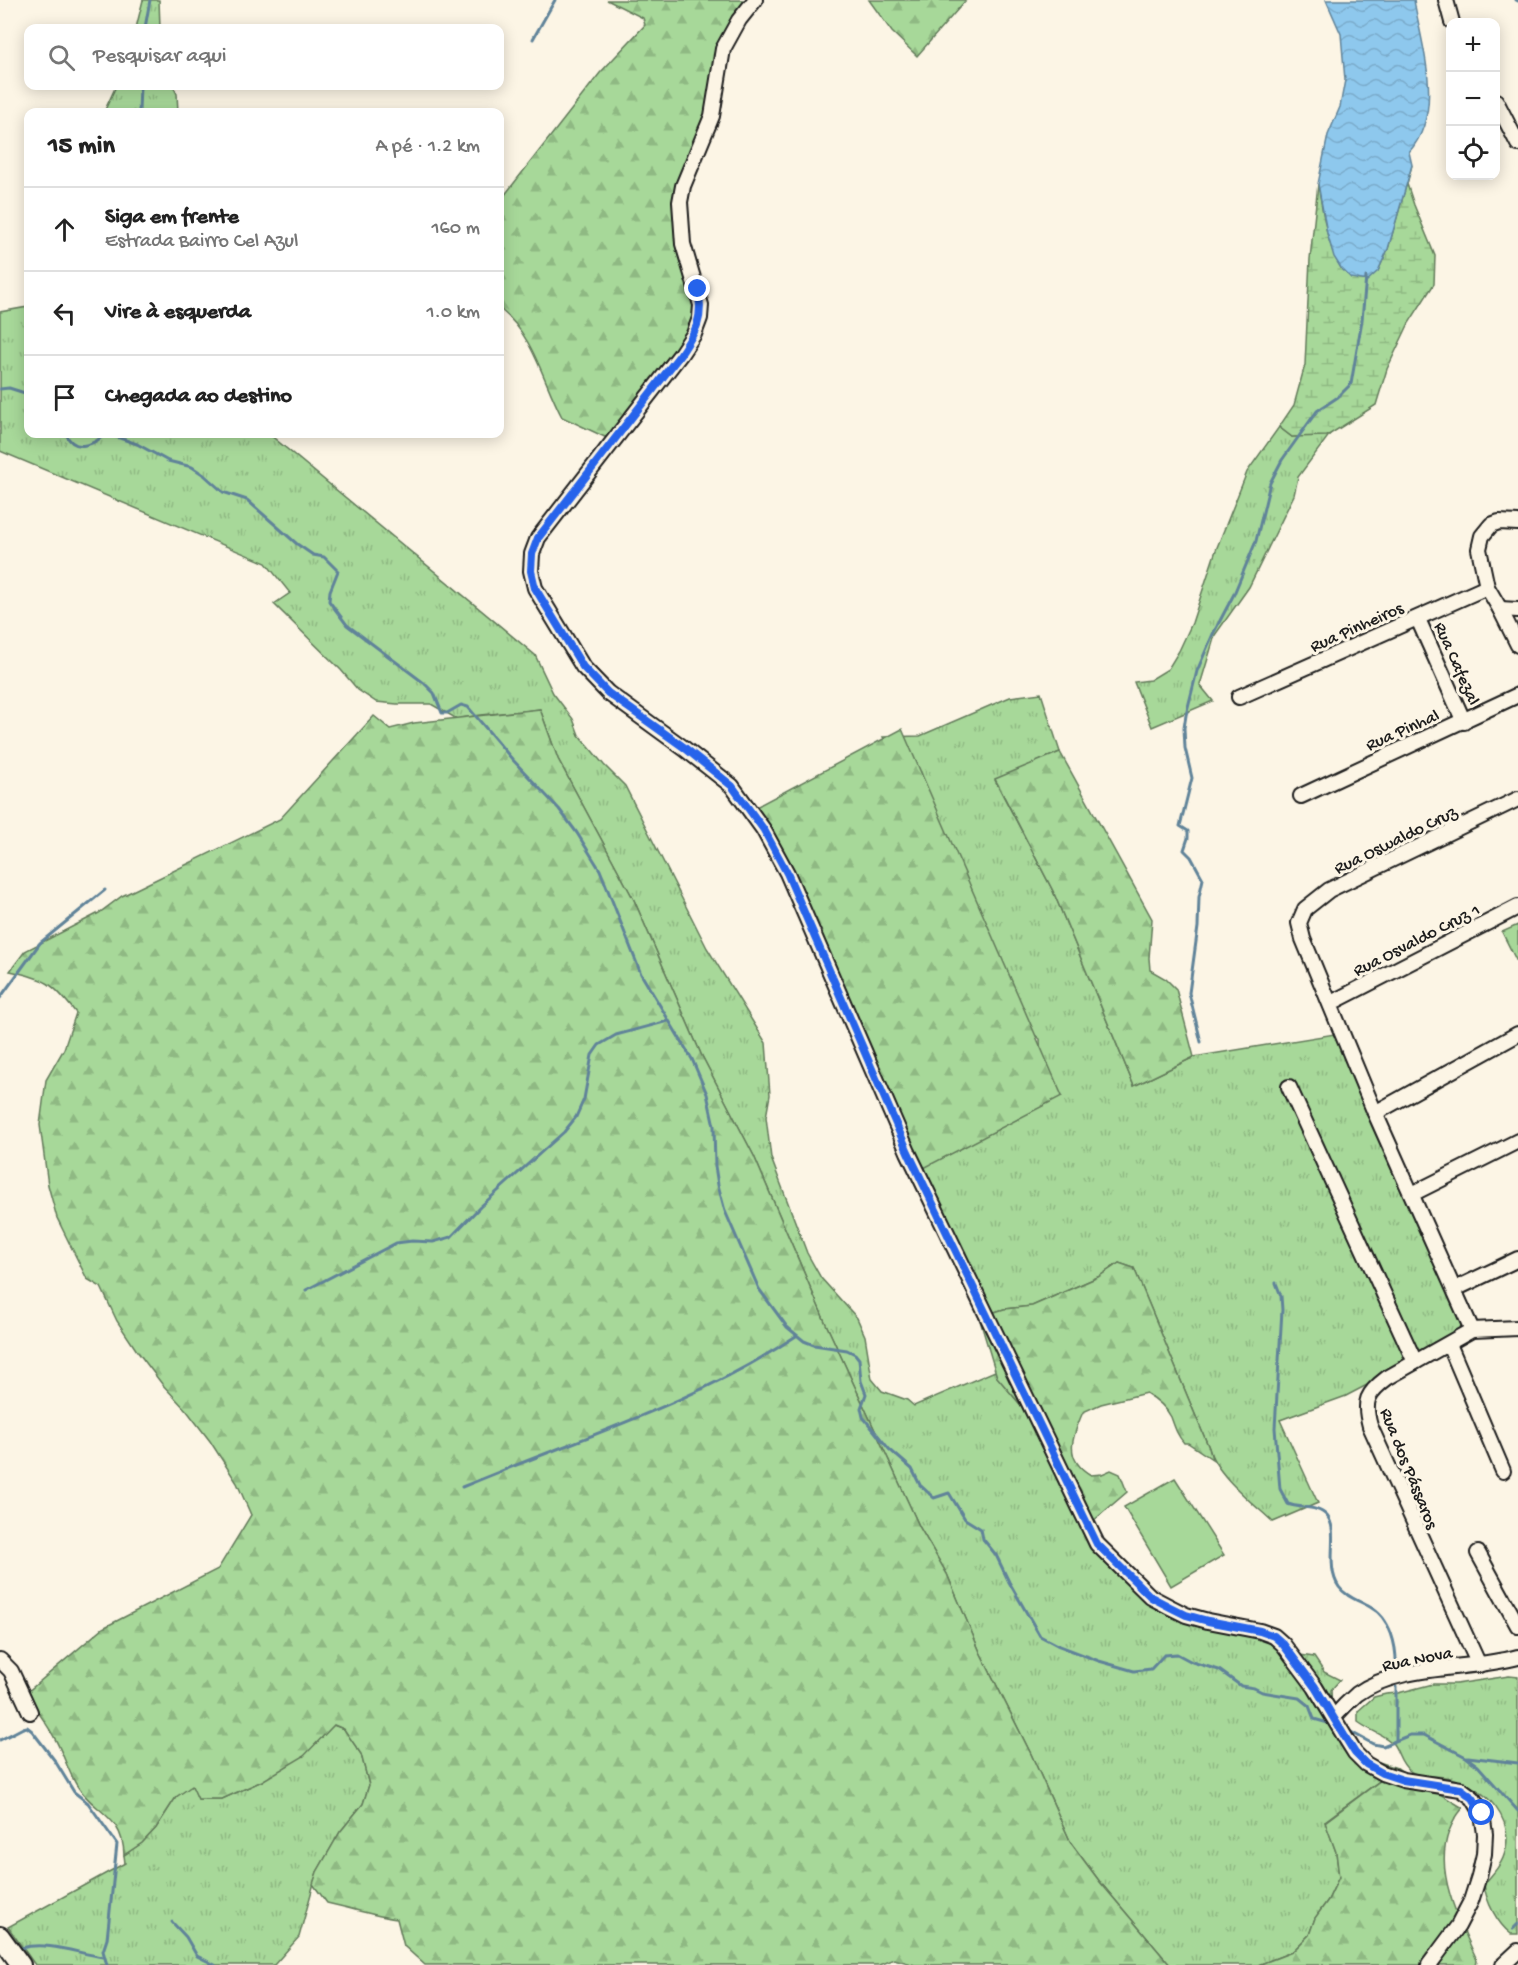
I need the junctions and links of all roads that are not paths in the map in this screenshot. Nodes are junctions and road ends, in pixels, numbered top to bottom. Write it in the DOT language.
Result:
graph roads {
  1 [pos="754,0"];
  2 [pos="1446,0"];
  3 [pos="1451,18"];
  4 [pos="1500,109"];
  5 [pos="1518,144"];
  6 [pos="1518,523"];
  7 [pos="1487,587"];
  8 [pos="1500,609"];
  9 [pos="1518,610"];
  10 [pos="1418,619"];
  11 [pos="1518,645"];
  12 [pos="1518,695"];
  13 [pos="1239,697"];
  14 [pos="1464,722"];
  15 [pos="1301,796"];
  16 [pos="1518,799"];
  17 [pos="1518,907"];
  18 [pos="1331,1003"];
  19 [pos="1518,1034"];
  20 [pos="1288,1087"];
  21 [pos="1375,1113"];
  22 [pos="1518,1141"];
  23 [pos="1412,1194"];
  24 [pos="1518,1259"];
  25 [pos="1455,1289"];
  26 [pos="1518,1328"];
  27 [pos="1472,1330"];
  28 [pos="1449,1344"];
  29 [pos="1415,1362"];
  30 [pos="1503,1471"];
  31 [pos="1478,1553"];
  32 [pos="1518,1626"];
  33 [pos="1518,1657"];
  34 [pos="0,1660"];
  35 [pos="1479,1665"];
  36 [pos="30,1712"];
  37 [pos="1334,1717"];
  38 [pos="0,1936"];
  39 [pos="1518,1951"];
  40 [pos="21,1965"];
  41 [pos="1429,1965"];
  42 [pos="1503,1965"];
  1 -- 37 [label="street"];
  2 -- 3 [label="street"];
  4 -- 5 [label="street"];
  6 -- 7 [label="street"];
  7 -- 8 [label="street"];
  7 -- 10 [label="street, Rua Pinheiros"];
  8 -- 9 [label="street"];
  8 -- 11 [label="street"];
  10 -- 13 [label="street, Rua Pinheiros"];
  10 -- 14 [label="street, Rua Cafezal"];
  12 -- 14 [label="street, Rua Pinhal"];
  14 -- 15 [label="street, Rua Pinhal"];
  16 -- 18 [label="street, Rua Oswaldo Cruz"];
  17 -- 18 [label="street, Rua Osvaldo Cruz 1"];
  18 -- 21 [label="street"];
  19 -- 21 [label="street"];
  20 -- 29 [label="street"];
  21 -- 23 [label="street"];
  22 -- 23 [label="street"];
  23 -- 25 [label="street"];
  24 -- 25 [label="street"];
  25 -- 27 [label="street"];
  26 -- 27 [label="street"];
  27 -- 28 [label="street, Rua dos Pássaros"];
  28 -- 29 [label="street, Rua dos Pássaros"];
  28 -- 30 [label="street"];
  29 -- 35 [label="street, Rua dos Pássaros"];
  31 -- 32 [label="street"];
  33 -- 35 [label="street, Rua Nova"];
  34 -- 36 [label="street"];
  35 -- 37 [label="street, Rua Nova"];
  37 -- 41 [label="street"];
  38 -- 40 [label="main road"];
  39 -- 42 [label="street"];
}
